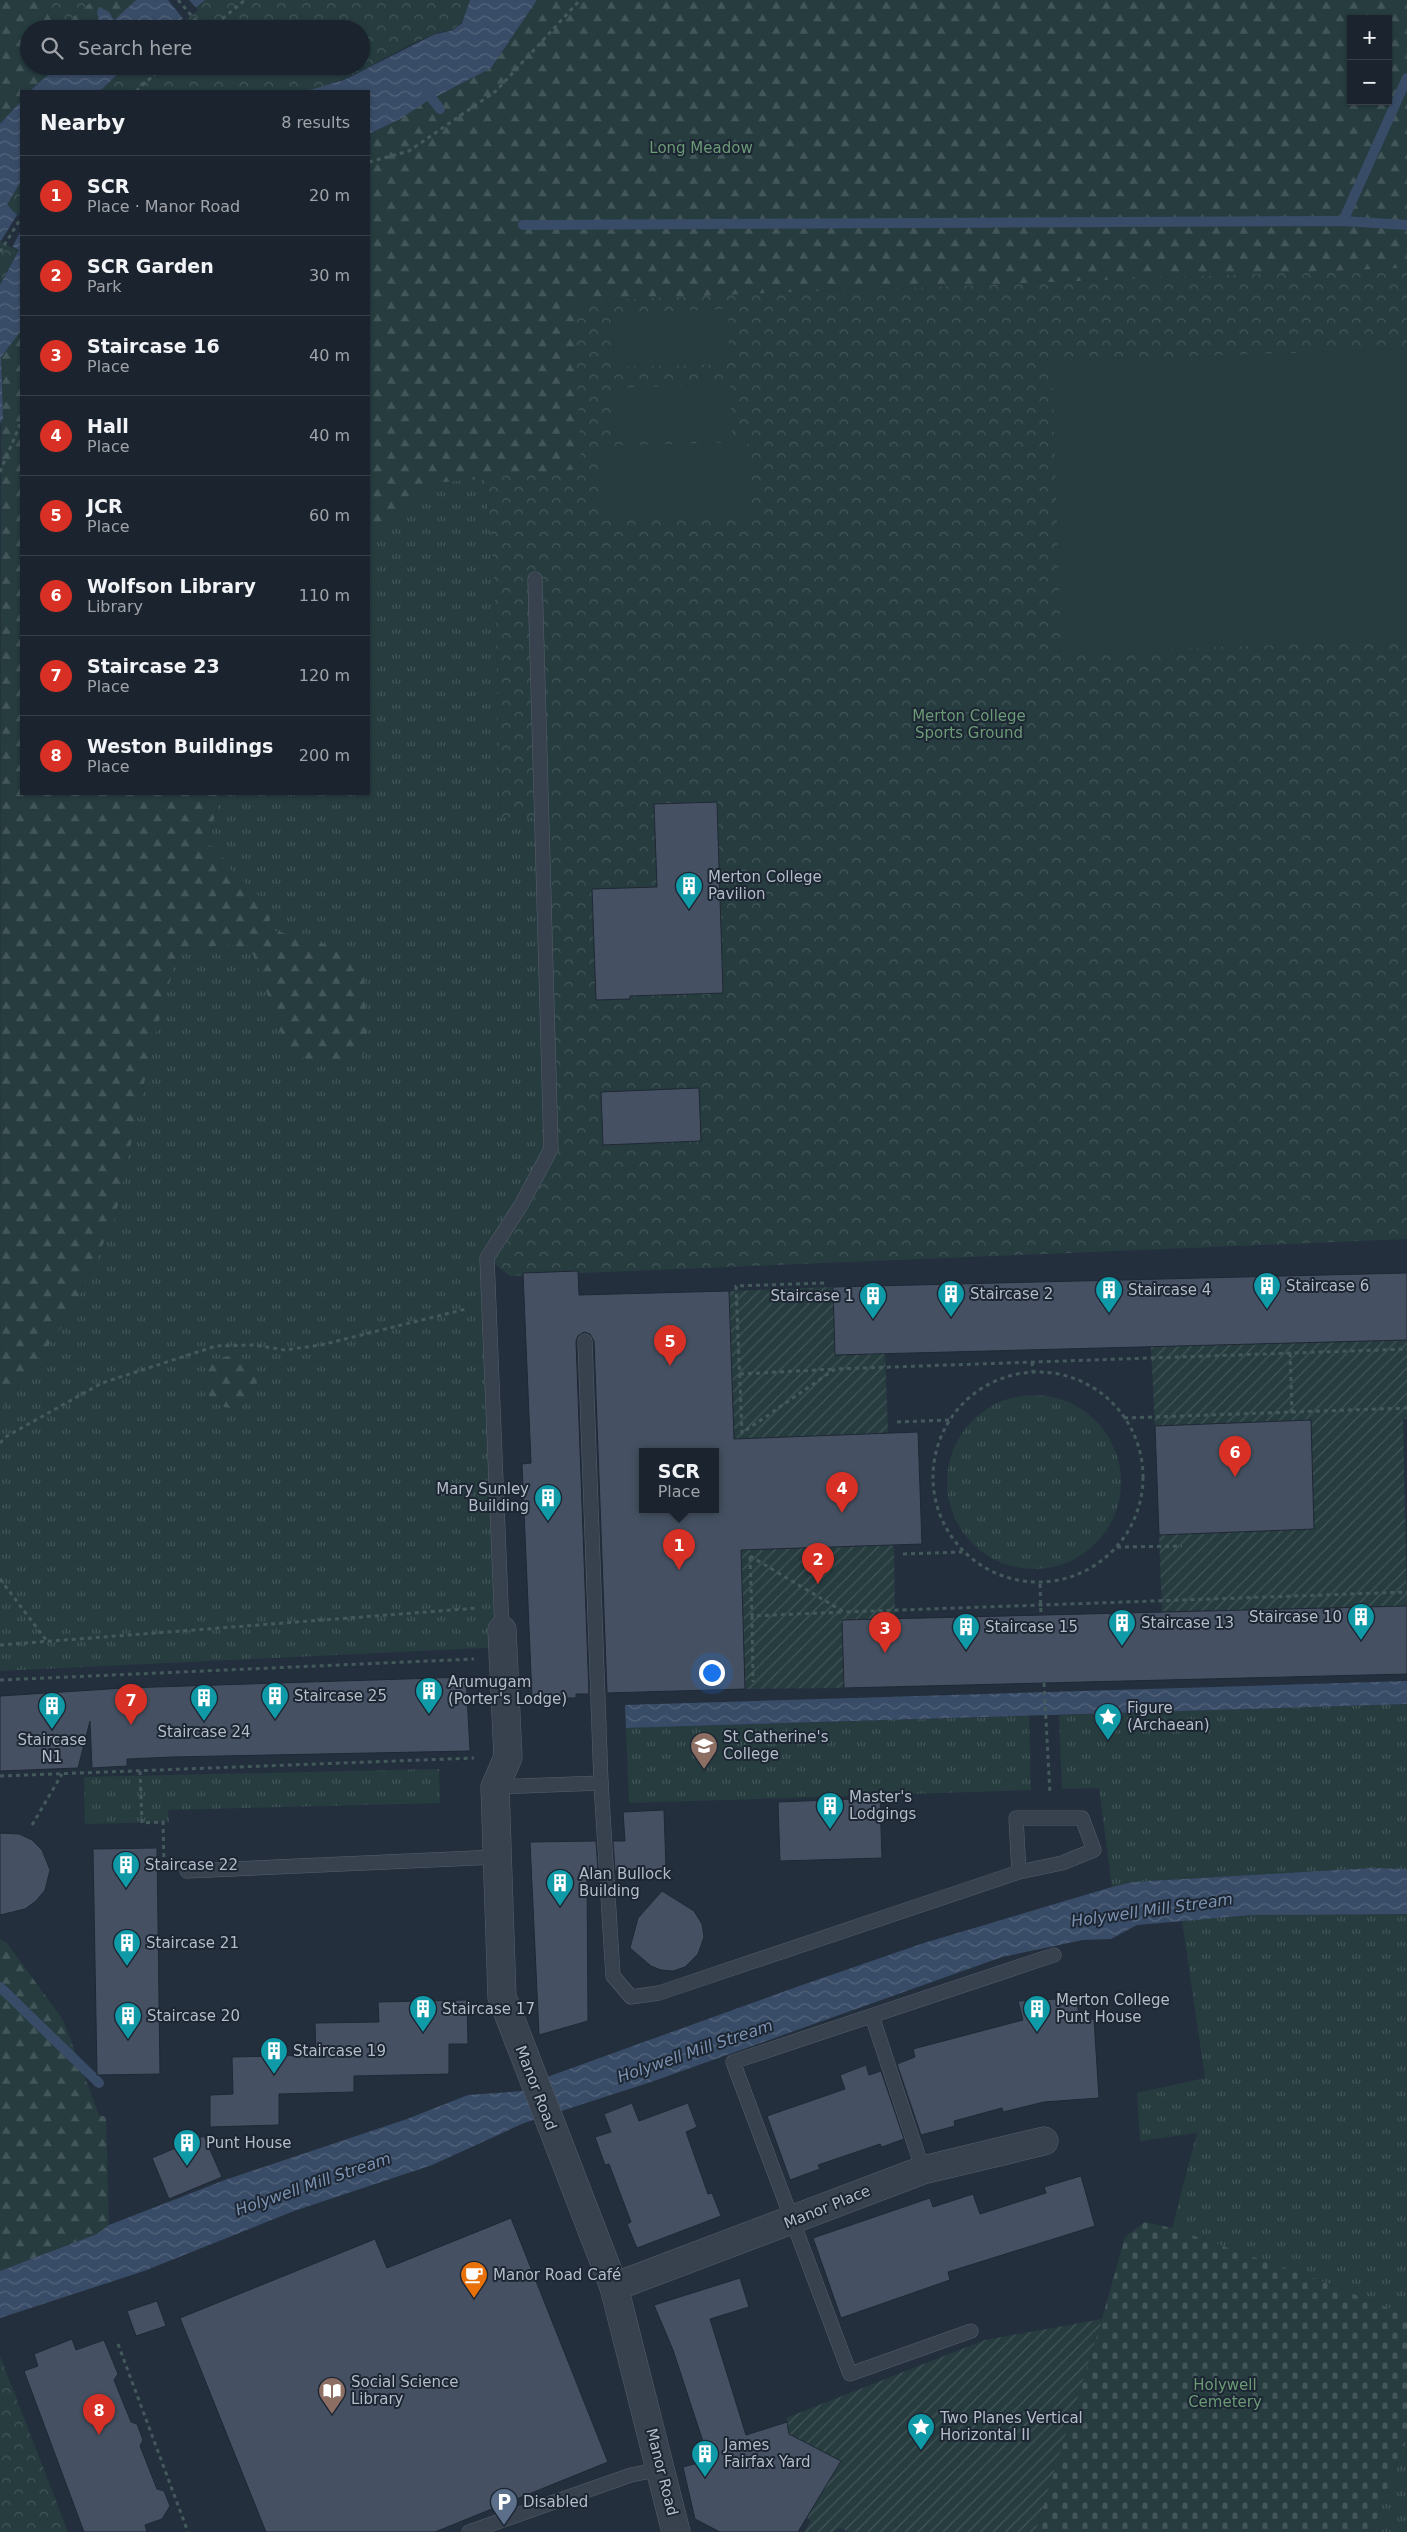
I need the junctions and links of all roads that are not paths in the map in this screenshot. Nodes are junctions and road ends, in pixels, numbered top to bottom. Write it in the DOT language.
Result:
graph roads {
  1 [pos="534,579"];
  2 [pos="585,1341"];
  3 [pos="501,1618"];
  4 [pos="601,1783"];
  5 [pos="495,1787"];
  6 [pos="497,1857"];
  7 [pos="187,1871"];
  8 [pos="1019,1872"];
  9 [pos="1054,1955"];
  10 [pos="872,2016"];
  11 [pos="1044,2141"];
  12 [pos="923,2170"];
  13 [pos="793,2221"];
  14 [pos="614,2287"];
  15 [pos="971,2331"];
  16 [pos="661,2468"];
  17 [pos="469,2532"];
  18 [pos="676,2532"];
  1 -- 3 [label="lane"];
  2 -- 4 [label="lane"];
  3 -- 5 [label="street, Manor Road"];
  4 -- 5 [label="lane"];
  4 -- 8 [label="lane"];
  5 -- 6 [label="street, Manor Road"];
  6 -- 7 [label="lane"];
  6 -- 14 [label="street, Manor Road"];
  8 -- 8 [label="lane"];
  9 -- 10 [label="lane"];
  10 -- 12 [label="lane"];
  10 -- 13 [label="lane"];
  11 -- 12 [label="street, Manor Place"];
  12 -- 13 [label="street, Manor Place"];
  13 -- 14 [label="street, Manor Place"];
  13 -- 15 [label="lane"];
  14 -- 16 [label="street, Manor Road"];
  16 -- 17 [label="lane"];
  16 -- 18 [label="street, Manor Road"];
}
